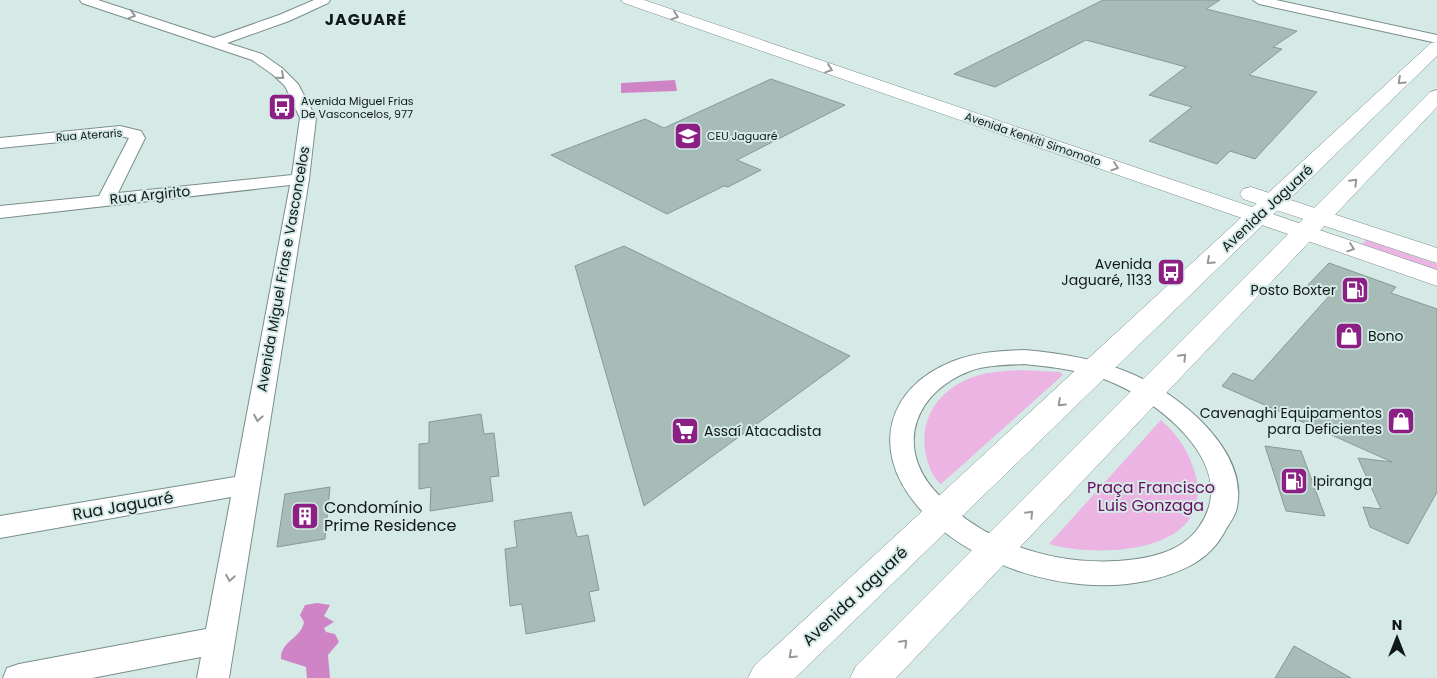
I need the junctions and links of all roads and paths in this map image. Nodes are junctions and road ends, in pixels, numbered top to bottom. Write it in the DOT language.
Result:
graph roads {
  1 [pos="86,0"];
  2 [pos="324,0"];
  3 [pos="629,0"];
  4 [pos="672,0"];
  5 [pos="1259,0"];
  6 [pos="1437,39"];
  7 [pos="216,42"];
  8 [pos="1437,47"];
  9 [pos="818,49"];
  10 [pos="796,57"];
  11 [pos="1437,96"];
  12 [pos="0,143"];
  13 [pos="1119,150"];
  14 [pos="300,179"];
  15 [pos="1232,188"];
  16 [pos="106,200"];
  17 [pos="1266,209"];
  18 [pos="0,212"];
  19 [pos="1313,225"];
  20 [pos="1437,256"];
  21 [pos="1437,278"];
  22 [pos="1096,369"];
  23 [pos="1149,392"];
  24 [pos="246,485"];
  25 [pos="942,514"];
  26 [pos="0,527"];
  27 [pos="996,549"];
  28 [pos="220,640"];
  29 [pos="19,678"];
  30 [pos="213,678"];
  31 [pos="768,678"];
  32 [pos="870,678"];
  1 -- 7 [label="street, Avenida Miguel Frias e Vasconcelos, one-way"];
  2 -- 7 [label="street"];
  3 -- 10 [label="main road, Avenida Kenkiti Simomoto, one-way"];
  4 -- 9 [label="main road, Avenida Kenkiti Simomoto"];
  5 -- 6 [label="street"];
  7 -- 14 [label="street, Avenida Miguel Frias e Vasconcelos, one-way"];
  8 -- 17 [label="main road, Avenida Jaguaré, one-way"];
  9 -- 10 [label="main road"];
  9 -- 13 [label="main road, Avenida Kenkiti Simomoto"];
  10 -- 17 [label="main road, Avenida Kenkiti Simomoto, one-way"];
  19 -- 11 [label="main road, one-way"];
  12 -- 16 [label="street, Rua Ateraris"];
  14 -- 16 [label="street, Rua Argirito"];
  14 -- 24 [label="street, Avenida Miguel Frias e Vasconcelos, one-way"];
  15 -- 17 [label="main road, Avenida Kenkiti Simomoto"];
  16 -- 18 [label="street, Rua Argirito"];
  17 -- 19 [label="main road, Avenida Kenkiti Simomoto"];
  17 -- 22 [label="main road, Avenida Jaguaré, one-way"];
  19 -- 20 [label="main road, Avenida Kenkiti Simomoto"];
  19 -- 21 [label="main road, Avenida Kenkiti Simomoto, one-way"];
  23 -- 19 [label="main road, one-way"];
  22 -- 23 [label="street"];
  22 -- 25 [label="main road, Avenida Jaguaré, one-way"];
  22 -- 25 [label="street"];
  27 -- 23 [label="main road, one-way"];
  23 -- 27 [label="street"];
  24 -- 26 [label="street, Rua Jaguaré"];
  24 -- 28 [label="street, Avenida Miguel Frias e Vasconcelos, one-way"];
  25 -- 27 [label="street"];
  25 -- 31 [label="main road, Avenida Jaguaré, one-way"];
  32 -- 27 [label="main road, one-way"];
  28 -- 29 [label="street"];
  28 -- 30 [label="street, Avenida Miguel Frias e Vasconcelos"];
}
